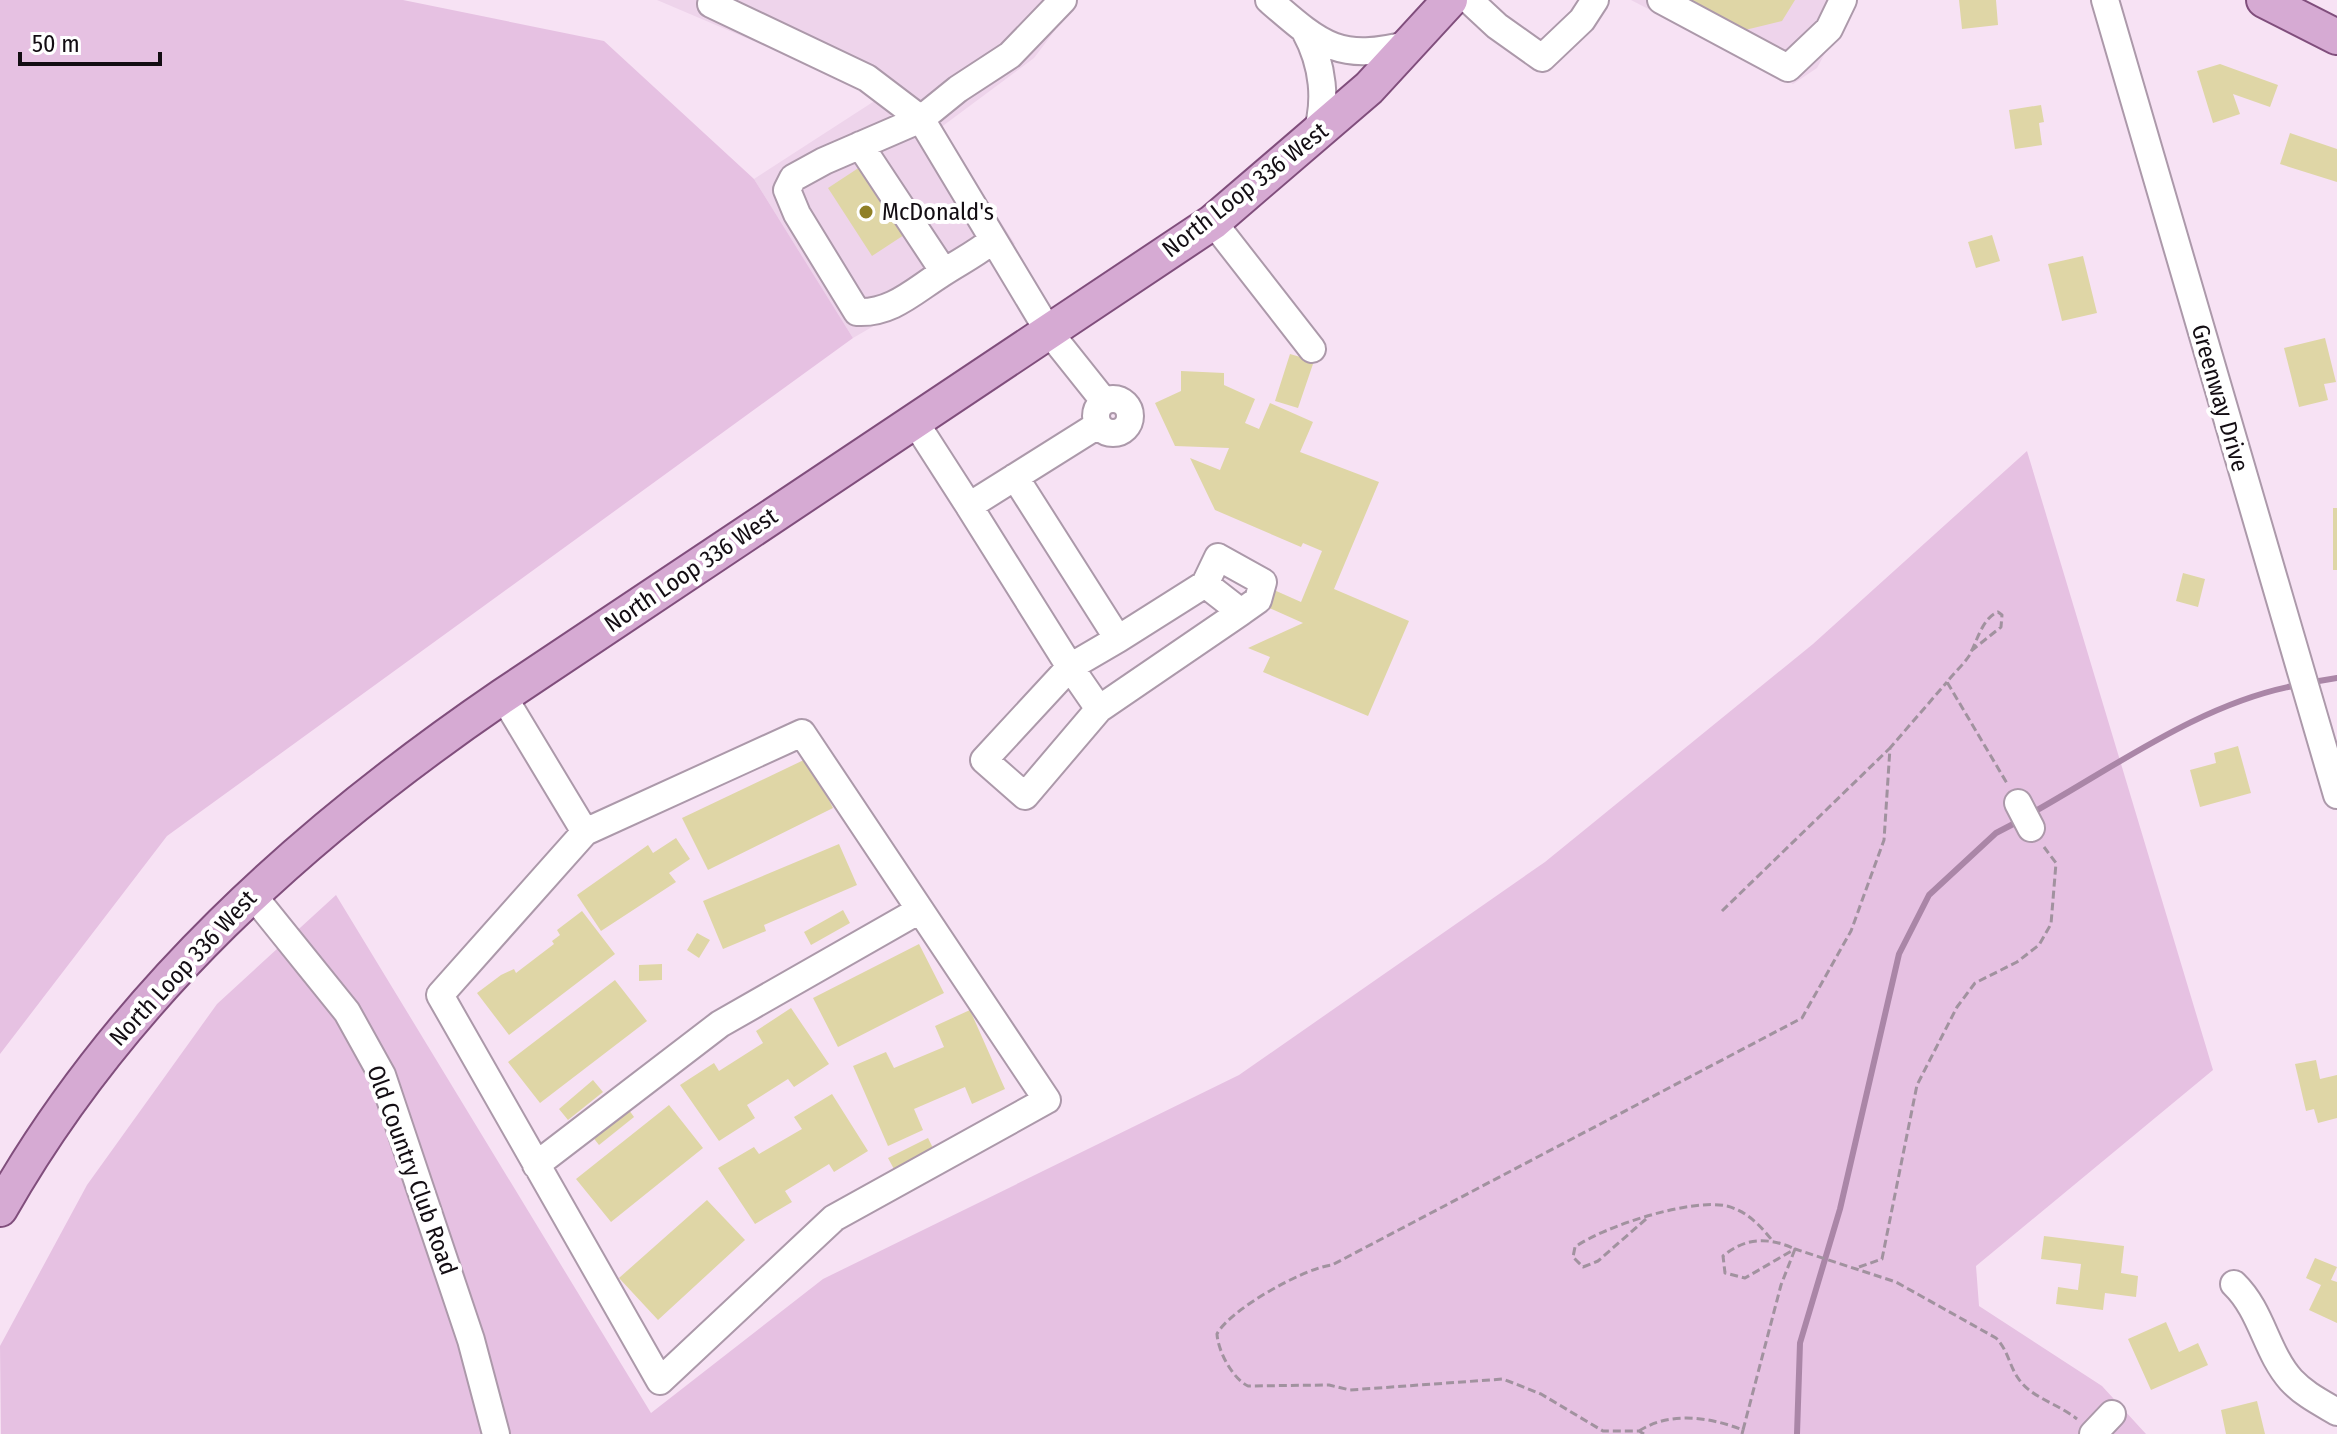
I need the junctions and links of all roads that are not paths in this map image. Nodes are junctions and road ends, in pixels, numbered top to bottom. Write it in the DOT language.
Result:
graph roads {
  1 [pos="712,0"];
  2 [pos="1063,0"];
  3 [pos="1269,0"];
  4 [pos="1450,0"];
  5 [pos="1469,0"];
  6 [pos="1595,0"];
  7 [pos="1661,0"];
  8 [pos="1843,0"];
  9 [pos="2105,0"];
  10 [pos="2264,0"];
  11 [pos="1305,31"];
  12 [pos="2337,37"];
  13 [pos="1410,44"];
  14 [pos="921,119"];
  15 [pos="1315,138"];
  16 [pos="860,145"];
  17 [pos="1213,222"];
  18 [pos="993,240"];
  19 [pos="944,272"];
  20 [pos="1049,332"];
  21 [pos="1312,349"];
  22 [pos="915,422"];
  23 [pos="1015,477"];
  24 [pos="969,506"];
  25 [pos="1205,584"];
  26 [pos="1241,612"];
  27 [pos="1118,639"];
  28 [pos="1070,667"];
  29 [pos="503,696"];
  30 [pos="1099,709"];
  31 [pos="2335,778"];
  32 [pos="2018,803"];
  33 [pos="2031,828"];
  34 [pos="585,832"];
  35 [pos="251,893"];
  36 [pos="918,911"];
  37 [pos="536,1165"];
  38 [pos="0,1209"];
  39 [pos="2234,1284"];
  40 [pos="2337,1412"];
  41 [pos="2112,1414"];
  42 [pos="2090,1431"];
  43 [pos="496,1434"];
  1 -- 14 [label="street"];
  2 -- 14 [label="street"];
  3 -- 11 [label="street"];
  4 -- 13 [label="main road, North Loop 336 West"];
  5 -- 6 [label="street"];
  7 -- 8 [label="street"];
  9 -- 31 [label="street, Greenway Drive"];
  10 -- 12 [label="main road"];
  11 -- 13 [label="street"];
  11 -- 15 [label="street"];
  13 -- 15 [label="main road, North Loop 336 West"];
  14 -- 16 [label="street"];
  14 -- 18 [label="street"];
  15 -- 17 [label="main road, North Loop 336 West"];
  16 -- 19 [label="street"];
  16 -- 19 [label="street"];
  17 -- 20 [label="main road, North Loop 336 West"];
  17 -- 21 [label="street"];
  18 -- 19 [label="street"];
  18 -- 20 [label="street"];
  20 -- 22 [label="main road, North Loop 336 West"];
  20 -- 23 [label="street"];
  22 -- 24 [label="street"];
  22 -- 29 [label="main road, North Loop 336 West"];
  23 -- 24 [label="street"];
  23 -- 27 [label="street"];
  24 -- 28 [label="street"];
  25 -- 26 [label="street"];
  25 -- 26 [label="street"];
  25 -- 27 [label="street"];
  26 -- 30 [label="street"];
  27 -- 28 [label="street"];
  28 -- 30 [label="street"];
  28 -- 30 [label="street"];
  29 -- 34 [label="street"];
  29 -- 35 [label="main road, North Loop 336 West"];
  32 -- 33 [label="street"];
  34 -- 36 [label="street"];
  34 -- 37 [label="street"];
  35 -- 38 [label="main road, North Loop 336 West"];
  35 -- 43 [label="street, Old Country Club Road"];
  36 -- 37 [label="street"];
  36 -- 37 [label="street"];
  39 -- 40 [label="street"];
  41 -- 42 [label="street"];
}
